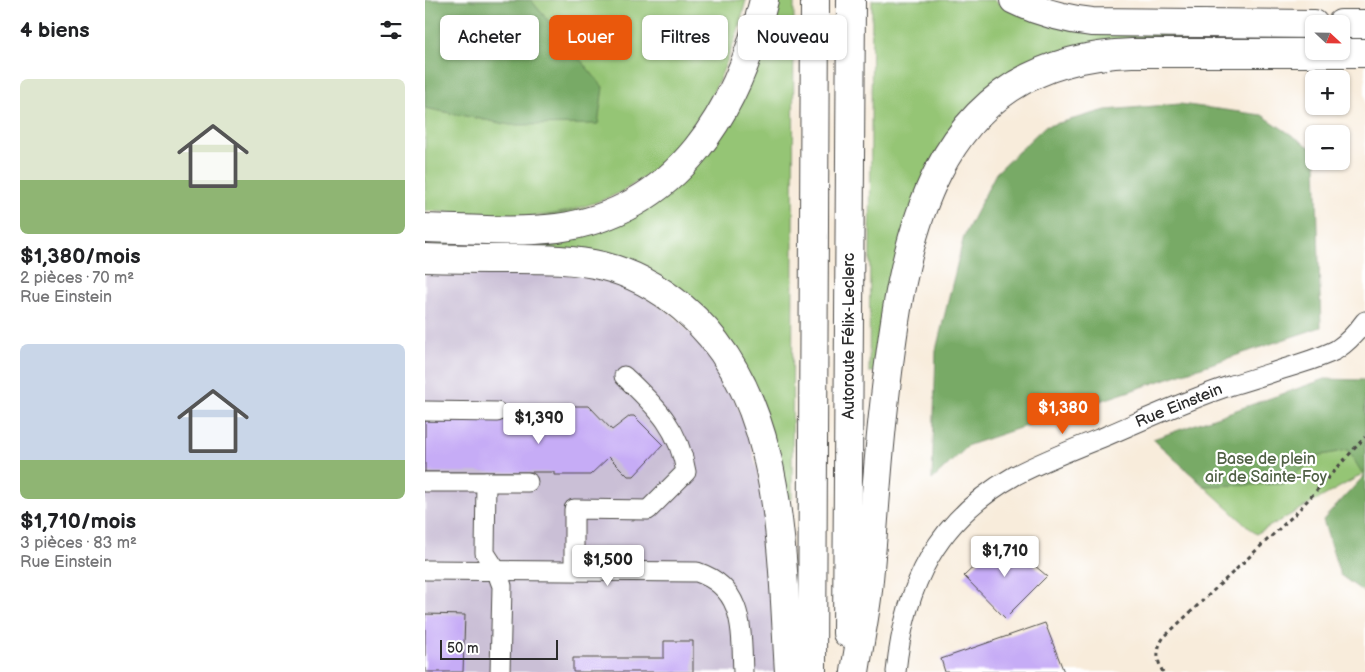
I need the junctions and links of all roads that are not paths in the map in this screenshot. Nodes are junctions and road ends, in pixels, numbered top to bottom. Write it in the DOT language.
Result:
graph roads {
  1 [pos="764,0"];
  2 [pos="815,0"];
  3 [pos="851,0"];
  4 [pos="1014,0"];
  5 [pos="1305,24"];
  6 [pos="1350,24"];
  7 [pos="1365,24"];
  8 [pos="1365,53"];
  9 [pos="425,228"];
  10 [pos="425,258"];
  11 [pos="1365,321"];
  12 [pos="623,376"];
  13 [pos="425,411"];
  14 [pos="497,412"];
  15 [pos="425,482"];
  16 [pos="485,482"];
  17 [pos="528,482"];
  18 [pos="425,570"];
  19 [pos="496,570"];
  20 [pos="574,570"];
  21 [pos="500,672"];
  22 [pos="743,672"];
  23 [pos="789,672"];
  24 [pos="812,672"];
  25 [pos="847,672"];
  26 [pos="855,672"];
  27 [pos="896,672"];
  1 -- 9 [label="highway"];
  2 -- 24 [label="highway"];
  3 -- 25 [label="highway, Autoroute Félix-Leclerc"];
  4 -- 5 [label="highway"];
  6 -- 7 [label="highway"];
  8 -- 26 [label="highway"];
  10 -- 23 [label="highway"];
  11 -- 27 [label="street, Rue Einstein"];
  12 -- 20 [label="street"];
  13 -- 14 [label="street"];
  15 -- 16 [label="street"];
  16 -- 17 [label="street"];
  16 -- 19 [label="street"];
  18 -- 19 [label="street"];
  19 -- 20 [label="street"];
  19 -- 21 [label="street"];
  20 -- 22 [label="street"];
}
